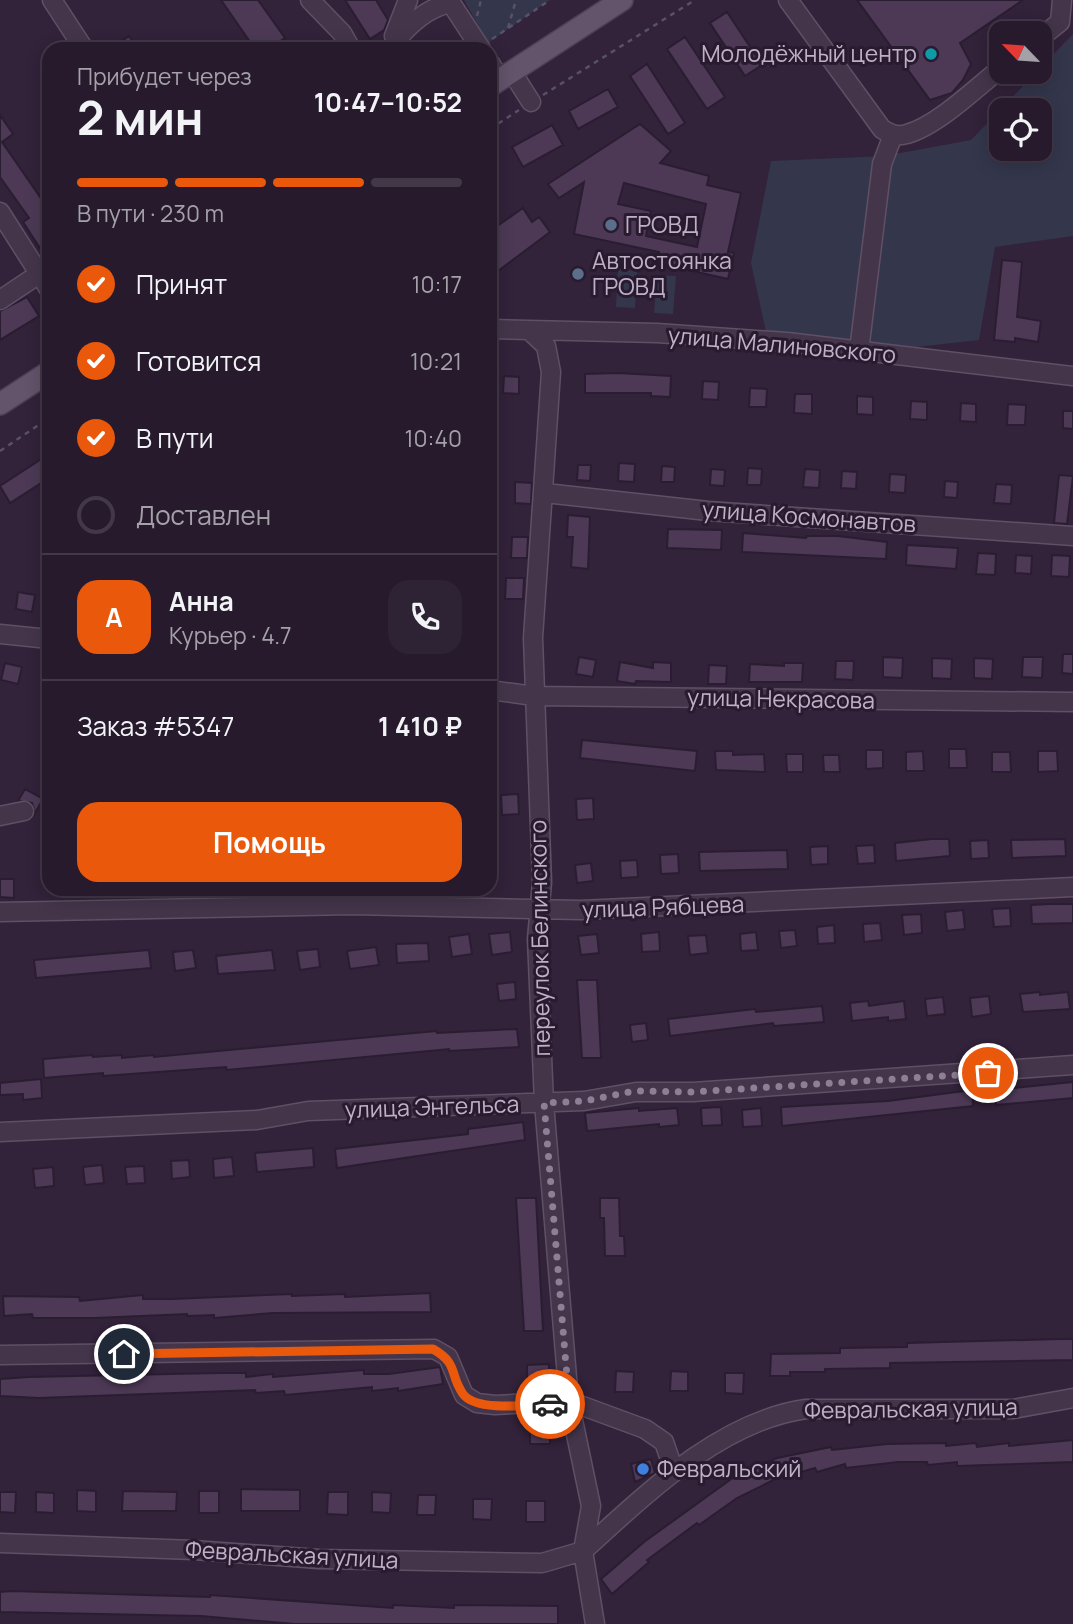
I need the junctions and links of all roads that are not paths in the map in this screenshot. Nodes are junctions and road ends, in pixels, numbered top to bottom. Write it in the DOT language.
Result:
graph roads {
  1 [pos="52,0"];
  2 [pos="310,0"];
  3 [pos="408,0"];
  4 [pos="622,0"];
  5 [pos="788,0"];
  6 [pos="1062,0"];
  7 [pos="450,2"];
  8 [pos="1052,28"];
  9 [pos="79,42"];
  10 [pos="347,42"];
  11 [pos="392,42"];
  12 [pos="394,42"];
  13 [pos="482,42"];
  14 [pos="498,75"];
  15 [pos="989,77"];
  16 [pos="531,102"];
  17 [pos="893,135"];
  18 [pos="0,212"];
  19 [pos="39,274"];
  20 [pos="42,278"];
  21 [pos="0,300"];
  22 [pos="497,329"];
  23 [pos="529,330"];
  24 [pos="859,351"];
  25 [pos="1073,376"];
  26 [pos="42,377"];
  27 [pos="0,404"];
  28 [pos="545,493"];
  29 [pos="1073,536"];
  30 [pos="0,634"];
  31 [pos="42,638"];
  32 [pos="497,691"];
  33 [pos="534,696"];
  34 [pos="1073,702"];
  35 [pos="24,811"];
  36 [pos="0,816"];
  37 [pos="1073,887"];
  38 [pos="542,909"];
  39 [pos="0,912"];
  40 [pos="1073,1065"];
  41 [pos="544,1103"];
  42 [pos="0,1132"];
  43 [pos="0,1355"];
  44 [pos="1073,1398"];
  45 [pos="569,1401"];
  46 [pos="674,1471"];
  47 [pos="0,1543"];
  48 [pos="583,1551"];
  49 [pos="595,1624"];
  1 -- 9 [label="street"];
  2 -- 10 [label="street"];
  3 -- 11 [label="street"];
  4 -- 14 [label="main road"];
  5 -- 17 [label="street"];
  6 -- 8 [label="street"];
  7 -- 12 [label="street"];
  7 -- 13 [label="street"];
  14 -- 16 [label="street"];
  15 -- 17 [label="street"];
  17 -- 24 [label="street"];
  18 -- 19 [label="street"];
  19 -- 20 [label="street"];
  19 -- 21 [label="street"];
  22 -- 23 [label="street, улица Малиновского"];
  23 -- 24 [label="street, улица Малиновского"];
  23 -- 28 [label="street, переулок Белинского"];
  24 -- 25 [label="street, улица Малиновского"];
  26 -- 27 [label="main road"];
  28 -- 29 [label="street, улица Космонавтов"];
  28 -- 33 [label="street, переулок Белинского"];
  30 -- 31 [label="street"];
  32 -- 33 [label="street, улица Некрасова"];
  33 -- 34 [label="street, улица Некрасова"];
  33 -- 38 [label="street, переулок Белинского"];
  35 -- 36 [label="street"];
  37 -- 38 [label="street, улица Рябцева"];
  38 -- 39 [label="street, улица Рябцева"];
  38 -- 41 [label="street, переулок Белинского"];
  40 -- 41 [label="street, улица Энгельса"];
  41 -- 42 [label="street, улица Энгельса"];
  41 -- 45 [label="street, переулок Белинского"];
  43 -- 45 [label="street"];
  44 -- 46 [label="street, Февральская улица"];
  45 -- 46 [label="street"];
  45 -- 48 [label="street, переулок Белинского"];
  46 -- 48 [label="street, Февральская улица"];
  47 -- 48 [label="street, Февральская улица"];
  48 -- 49 [label="street"];
}
